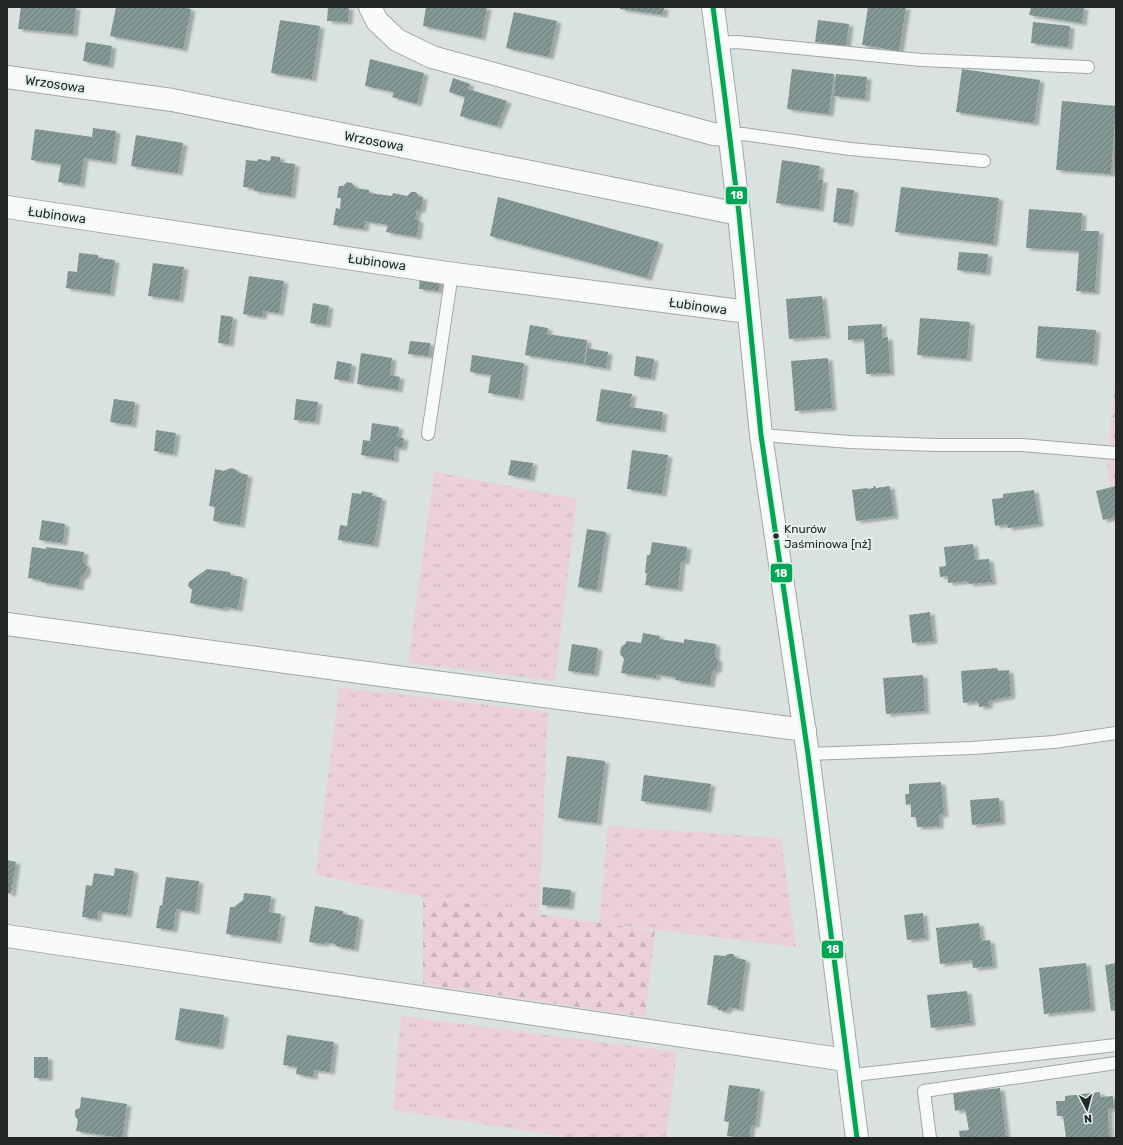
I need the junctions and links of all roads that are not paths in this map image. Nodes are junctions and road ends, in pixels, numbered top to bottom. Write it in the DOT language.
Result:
graph roads {
  1 [pos="370,7"];
  2 [pos="713,7"];
  3 [pos="718,42"];
  4 [pos="1088,67"];
  5 [pos="7,77"];
  6 [pos="730,134"];
  7 [pos="984,161"];
  8 [pos="7,207"];
  9 [pos="739,214"];
  10 [pos="452,273"];
  11 [pos="748,312"];
  12 [pos="428,434"];
  13 [pos="761,435"];
  14 [pos="1116,454"];
  15 [pos="7,624"];
  16 [pos="805,730"];
  17 [pos="1116,733"];
  18 [pos="808,754"];
  19 [pos="7,936"];
  20 [pos="1116,1045"];
  21 [pos="1116,1063"];
  22 [pos="847,1068"];
  23 [pos="857,1138"];
  24 [pos="930,1138"];
  1 -- 6 [label="street"];
  2 -- 3 [label="street"];
  3 -- 4 [label="lane"];
  3 -- 6 [label="street"];
  5 -- 9 [label="street, Wrzosowa"];
  6 -- 7 [label="lane"];
  6 -- 9 [label="street"];
  8 -- 10 [label="street, Łubinowa"];
  9 -- 11 [label="street"];
  10 -- 11 [label="street, Łubinowa"];
  10 -- 12 [label="lane"];
  11 -- 13 [label="street"];
  13 -- 14 [label="lane"];
  13 -- 16 [label="street"];
  15 -- 16 [label="street"];
  16 -- 18 [label="street"];
  17 -- 18 [label="lane"];
  18 -- 22 [label="street"];
  19 -- 22 [label="street"];
  20 -- 22 [label="lane"];
  21 -- 24 [label="lane"];
  22 -- 23 [label="street"];
}
